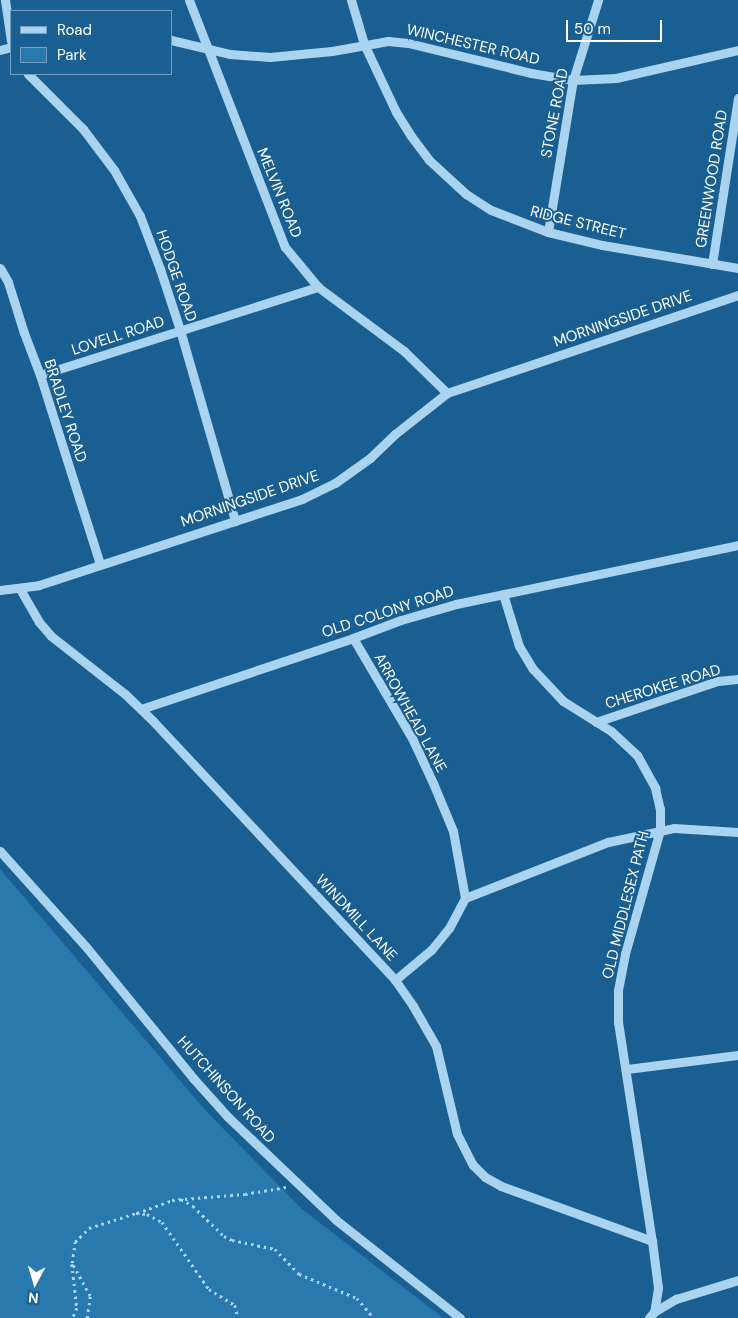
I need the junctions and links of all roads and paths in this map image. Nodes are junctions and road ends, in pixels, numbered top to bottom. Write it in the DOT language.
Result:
graph roads {
  1 [pos="5,0"];
  2 [pos="189,0"];
  3 [pos="351,0"];
  4 [pos="598,0"];
  5 [pos="10,34"];
  6 [pos="172,40"];
  7 [pos="364,44"];
  8 [pos="208,48"];
  9 [pos="738,50"];
  10 [pos="29,75"];
  11 [pos="573,80"];
  12 [pos="738,98"];
  13 [pos="548,232"];
  14 [pos="712,264"];
  15 [pos="0,268"];
  16 [pos="738,268"];
  17 [pos="318,287"];
  18 [pos="738,294"];
  19 [pos="180,330"];
  20 [pos="40,375"];
  21 [pos="447,393"];
  22 [pos="235,521"];
  23 [pos="738,544"];
  24 [pos="100,564"];
  25 [pos="20,589"];
  26 [pos="0,590"];
  27 [pos="502,594"];
  28 [pos="353,638"];
  29 [pos="738,680"];
  30 [pos="140,709"];
  31 [pos="596,722"];
  32 [pos="660,830"];
  33 [pos="738,832"];
  34 [pos="0,851"];
  35 [pos="465,898"];
  36 [pos="395,980"];
  37 [pos="738,1055"];
  38 [pos="627,1069"];
  39 [pos="297,1184"];
  40 [pos="181,1199"];
  41 [pos="136,1213"];
  42 [pos="652,1241"];
  43 [pos="72,1263"];
  44 [pos="738,1280"];
  45 [pos="651,1315"];
  46 [pos="73,1318"];
  47 [pos="87,1318"];
  48 [pos="238,1318"];
  49 [pos="374,1318"];
  50 [pos="460,1318"];
  1 -- 5 [label="street"];
  2 -- 8 [label="street, MELVIN ROAD"];
  3 -- 7 [label="street, RIDGE STREET"];
  4 -- 11 [label="street, STONE ROAD"];
  6 -- 8 [label="street, WINCHESTER ROAD"];
  7 -- 8 [label="street, WINCHESTER ROAD"];
  7 -- 11 [label="street, WINCHESTER ROAD"];
  7 -- 13 [label="street, RIDGE STREET"];
  8 -- 17 [label="street, MELVIN ROAD"];
  9 -- 11 [label="street, WINCHESTER ROAD"];
  10 -- 19 [label="street, HODGE ROAD"];
  11 -- 13 [label="street, STONE ROAD"];
  12 -- 14 [label="street, GREENWOOD ROAD"];
  13 -- 14 [label="street, RIDGE STREET"];
  14 -- 16 [label="street, RIDGE STREET"];
  15 -- 20 [label="street, BRADLEY ROAD"];
  17 -- 19 [label="street, LOVELL ROAD"];
  17 -- 21 [label="street, MELVIN ROAD"];
  18 -- 21 [label="street, MORNINGSIDE DRIVE"];
  19 -- 20 [label="street, LOVELL ROAD"];
  19 -- 22 [label="street, HODGE ROAD"];
  20 -- 24 [label="street, BRADLEY ROAD"];
  21 -- 22 [label="street, MORNINGSIDE DRIVE"];
  22 -- 24 [label="street, MORNINGSIDE DRIVE"];
  23 -- 27 [label="street, OLD COLONY ROAD"];
  24 -- 25 [label="street, MORNINGSIDE DRIVE"];
  25 -- 26 [label="street, MORNINGSIDE DRIVE"];
  25 -- 30 [label="street, WINDMILL LANE"];
  27 -- 28 [label="street, OLD COLONY ROAD"];
  27 -- 31 [label="street, OLD MIDDLESEX PATH"];
  28 -- 30 [label="street, OLD COLONY ROAD"];
  28 -- 35 [label="street, ARROWHEAD LANE"];
  29 -- 31 [label="street, CHEROKEE ROAD"];
  30 -- 36 [label="street, WINDMILL LANE"];
  31 -- 32 [label="street, OLD MIDDLESEX PATH"];
  32 -- 33 [label="street"];
  32 -- 35 [label="street"];
  32 -- 38 [label="street, OLD MIDDLESEX PATH"];
  34 -- 39 [label="street, HUTCHINSON ROAD"];
  35 -- 36 [label="street"];
  36 -- 42 [label="street, WINDMILL LANE"];
  37 -- 38 [label="street"];
  38 -- 42 [label="street, OLD MIDDLESEX PATH"];
  39 -- 40 [label="path"];
  39 -- 50 [label="street, HUTCHINSON ROAD"];
  40 -- 41 [label="path"];
  40 -- 49 [label="path"];
  41 -- 43 [label="path"];
  41 -- 48 [label="path"];
  42 -- 45 [label="street, OLD MIDDLESEX PATH"];
  43 -- 46 [label="path"];
  43 -- 47 [label="path"];
  44 -- 45 [label="street"];
}
